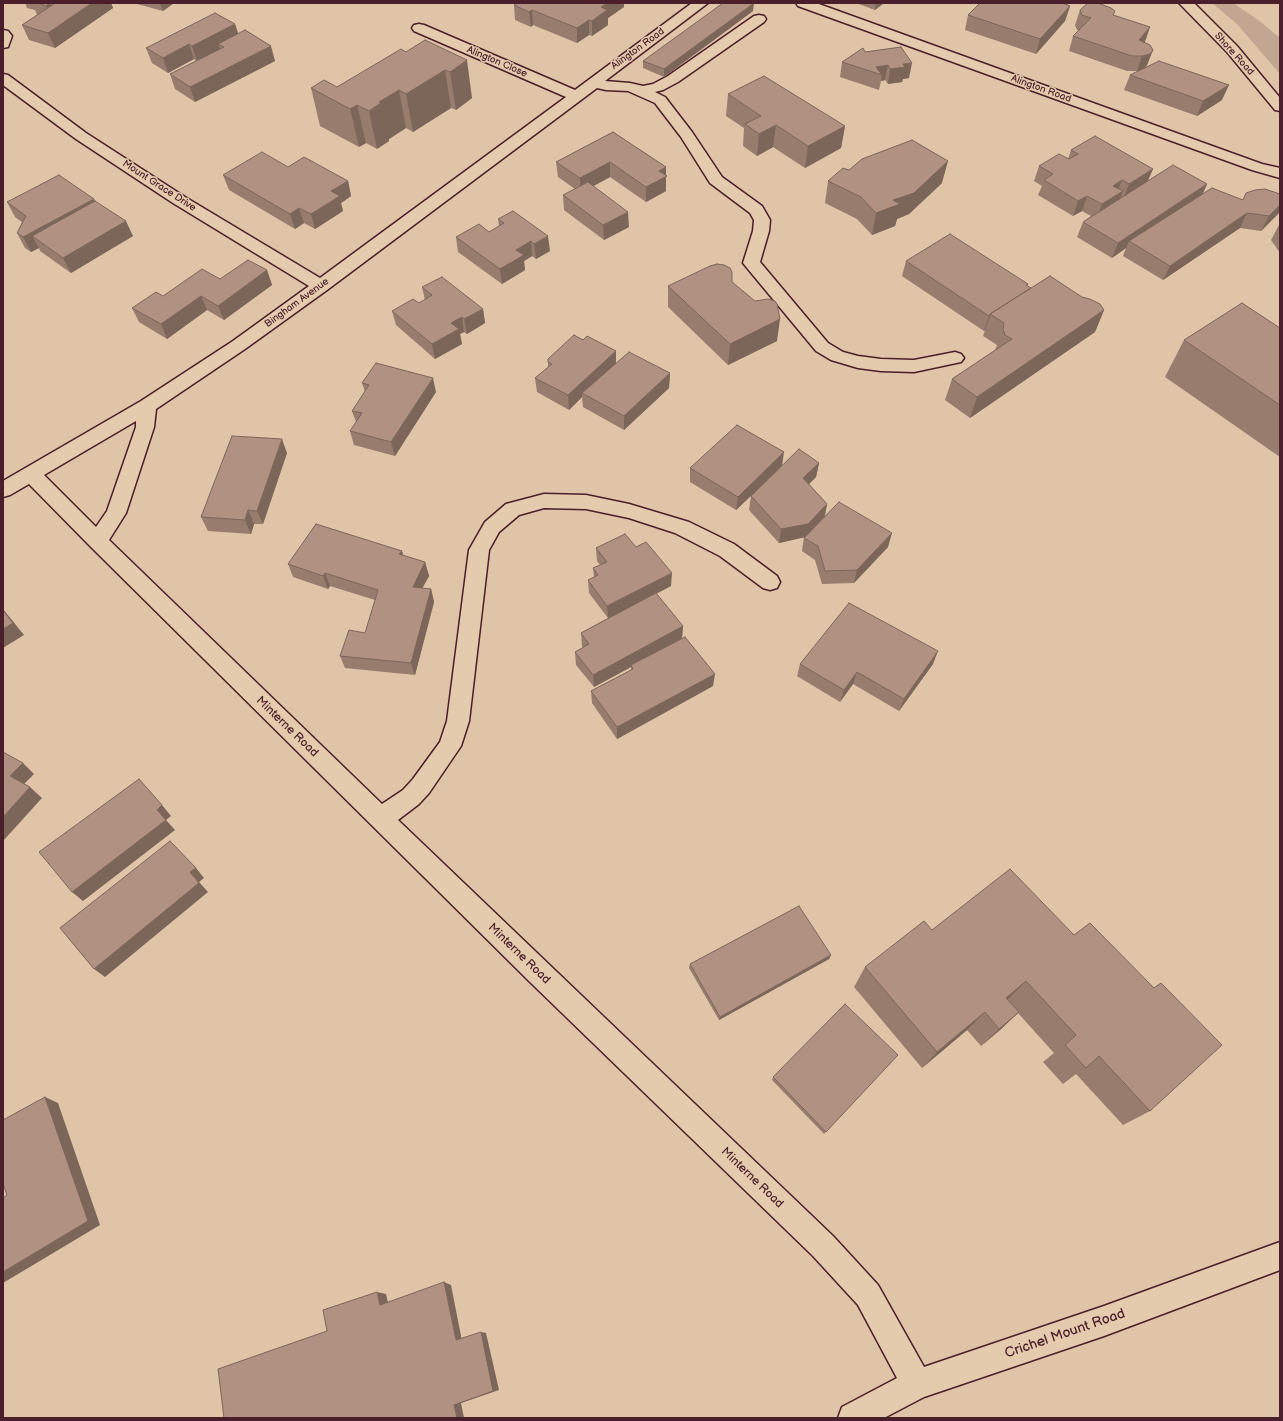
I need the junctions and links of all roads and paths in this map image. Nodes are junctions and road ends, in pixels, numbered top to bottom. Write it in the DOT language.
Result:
graph roads {
  1 [pos="701,3"];
  2 [pos="803,3"];
  3 [pos="1186,3"];
  4 [pos="759,19"];
  5 [pos="419,28"];
  6 [pos="3,34"];
  7 [pos="3,44"];
  8 [pos="3,78"];
  9 [pos="594,82"];
  10 [pos="642,91"];
  11 [pos="576,96"];
  12 [pos="1280,107"];
  13 [pos="1280,173"];
  14 [pos="321,286"];
  15 [pos="955,358"];
  16 [pos="147,406"];
  17 [pos="31,474"];
  18 [pos="3,490"];
  19 [pos="97,541"];
  20 [pos="770,582"];
  21 [pos="381,819"];
  22 [pos="1280,1256"];
  23 [pos="917,1384"];
  24 [pos="852,1418"];
  1 -- 9 [label="street, Alington Road"];
  2 -- 13 [label="street, Alington Road"];
  3 -- 12 [label="street, Shore Road"];
  4 -- 10 [label="street"];
  5 -- 11 [label="street, Alington Close"];
  6 -- 7 [label="street"];
  8 -- 14 [label="street, Mount Grace Drive"];
  9 -- 10 [label="street"];
  9 -- 11 [label="street, Alington Road"];
  10 -- 15 [label="street"];
  11 -- 14 [label="street, Bingham Avenue"];
  14 -- 16 [label="street, Bingham Avenue"];
  16 -- 17 [label="street, Bingham Avenue"];
  16 -- 19 [label="street"];
  17 -- 18 [label="street, Bingham Avenue"];
  17 -- 19 [label="street, Minterne Road"];
  19 -- 21 [label="street, Minterne Road"];
  20 -- 21 [label="street"];
  21 -- 23 [label="street, Minterne Road"];
  22 -- 23 [label="street, Crichel Mount Road"];
  23 -- 24 [label="street, Crichel Mount Road"];
}
